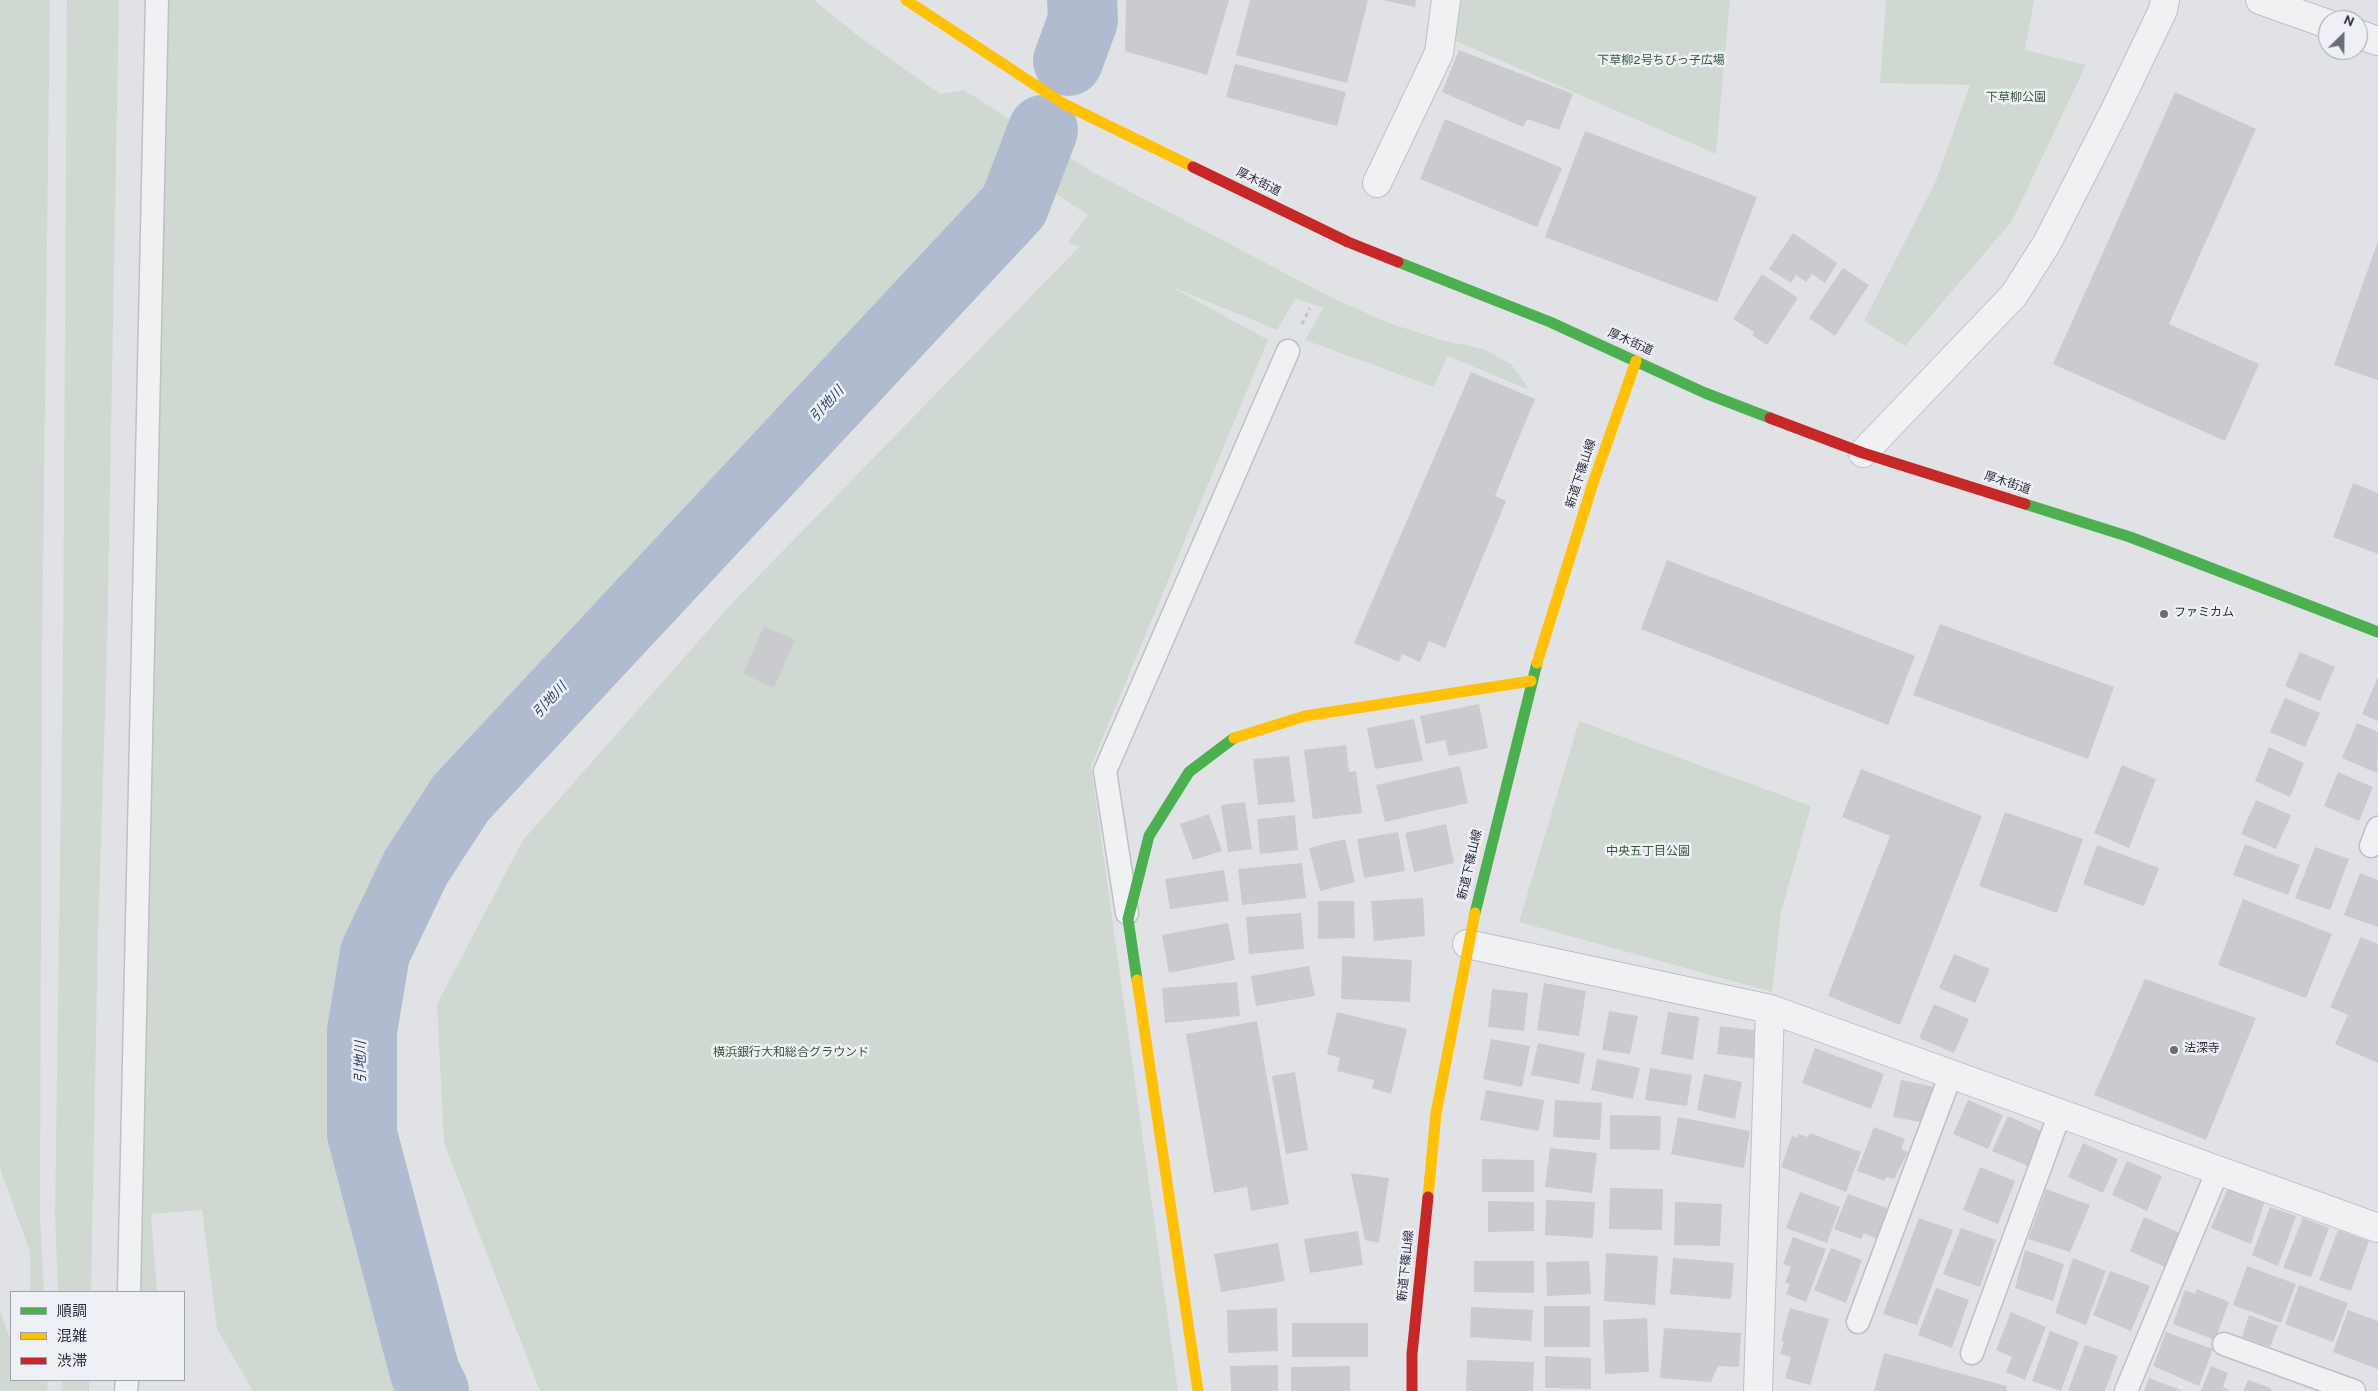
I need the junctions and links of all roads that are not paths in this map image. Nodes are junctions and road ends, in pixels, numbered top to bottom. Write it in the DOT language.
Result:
graph roads {
  1 [pos="157,0"];
  2 [pos="906,0"];
  3 [pos="1446,0"];
  4 [pos="2164,0"];
  5 [pos="2260,0"];
  6 [pos="2318,20"];
  7 [pos="1378,183"];
  8 [pos="1288,351"];
  9 [pos="1636,361"];
  10 [pos="1863,453"];
  11 [pos="2378,632"];
  12 [pos="1531,680"];
  13 [pos="1128,919"];
  14 [pos="1467,944"];
  15 [pos="1770,1009"];
  16 [pos="1951,1074"];
  17 [pos="2060,1113"];
  18 [pos="2218,1170"];
  19 [pos="2378,1228"];
  20 [pos="129,1291"];
  21 [pos="1858,1322"];
  22 [pos="2224,1344"];
  23 [pos="1972,1353"];
  24 [pos="1198,1391"];
  25 [pos="1412,1391"];
  26 [pos="1758,1391"];
  27 [pos="2126,1391"];
  28 [pos="2354,1391"];
  1 -- 20 [label="lane"];
  2 -- 9 [label="street, 厚木街道"];
  3 -- 7 [label="street"];
  4 -- 10 [label="street"];
  5 -- 6 [label="street"];
  8 -- 13 [label="lane"];
  9 -- 10 [label="street, 厚木街道"];
  9 -- 12 [label="street, 新道下篠山線"];
  10 -- 11 [label="street, 厚木街道"];
  12 -- 13 [label="street"];
  12 -- 14 [label="street, 新道下篠山線"];
  13 -- 24 [label="street"];
  14 -- 15 [label="street"];
  14 -- 25 [label="street, 新道下篠山線"];
  15 -- 16 [label="street"];
  15 -- 26 [label="street"];
  16 -- 17 [label="street"];
  16 -- 21 [label="lane"];
  17 -- 18 [label="street"];
  17 -- 23 [label="lane"];
  18 -- 19 [label="street"];
  18 -- 27 [label="lane"];
  22 -- 28 [label="lane"];
}
